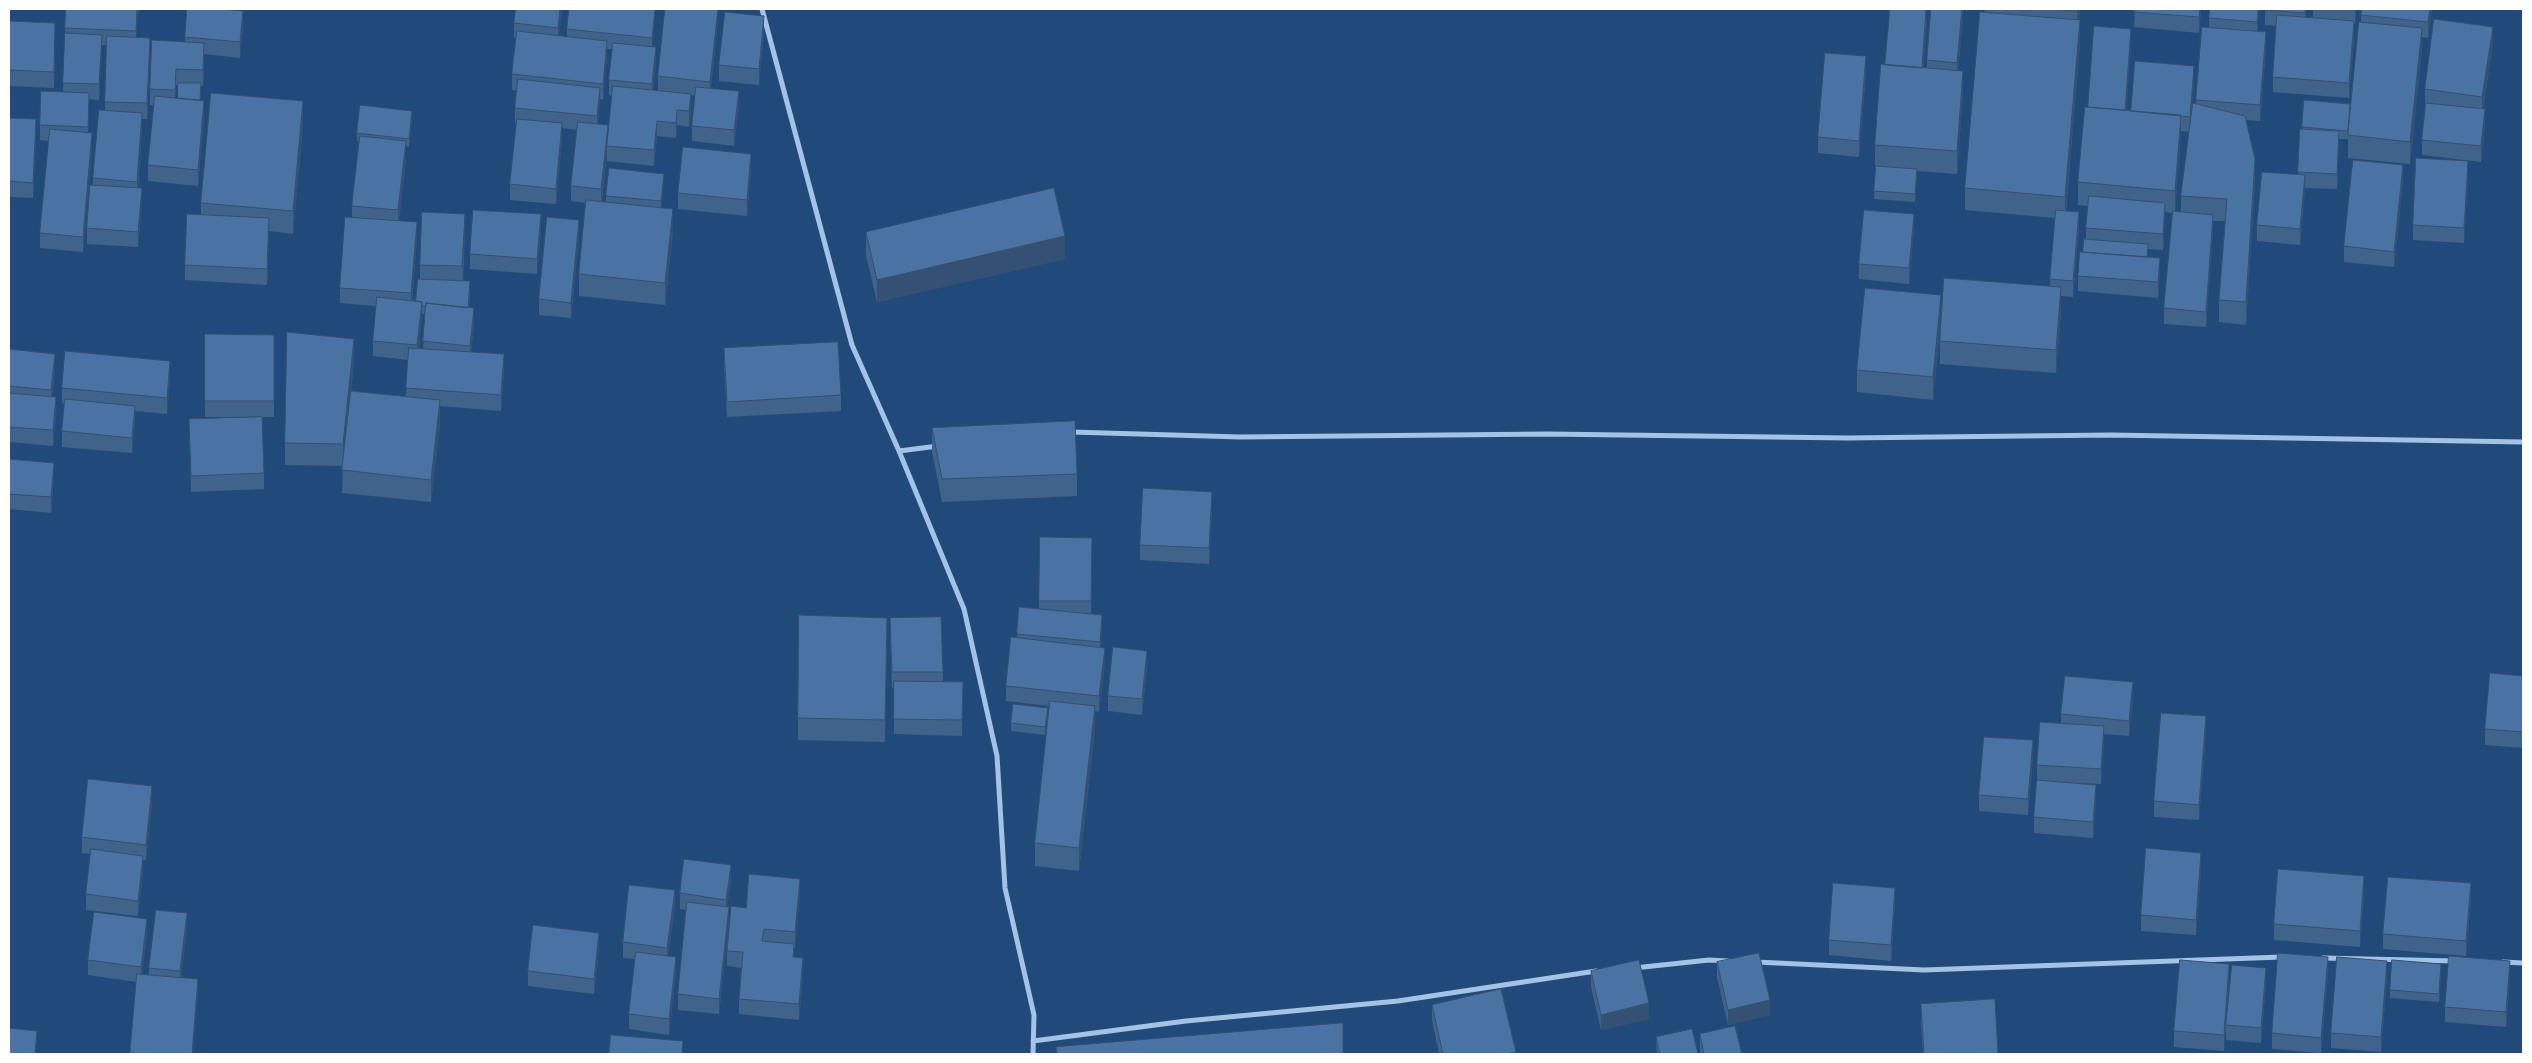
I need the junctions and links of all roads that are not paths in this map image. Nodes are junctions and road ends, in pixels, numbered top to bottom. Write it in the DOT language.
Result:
graph roads {
  1 [pos="762,9"];
  2 [pos="1064,432"];
  3 [pos="2523,442"];
  4 [pos="948,444"];
  5 [pos="899,452"];
  6 [pos="2293,958"];
  7 [pos="2312,958"];
  8 [pos="2464,961"];
  9 [pos="1738,962"];
  10 [pos="1748,962"];
  11 [pos="2493,962"];
  12 [pos="2523,963"];
  13 [pos="1623,969"];
  14 [pos="1604,970"];
  15 [pos="1033,1041"];
  16 [pos="1033,1054"];
  1 -- 5 [label="street"];
  2 -- 3 [label="street"];
  4 -- 5 [label="street"];
  5 -- 15 [label="street"];
  6 -- 10 [label="street"];
  7 -- 8 [label="street"];
  9 -- 13 [label="street"];
  11 -- 12 [label="street"];
  14 -- 15 [label="street"];
  15 -- 16 [label="street"];
}
